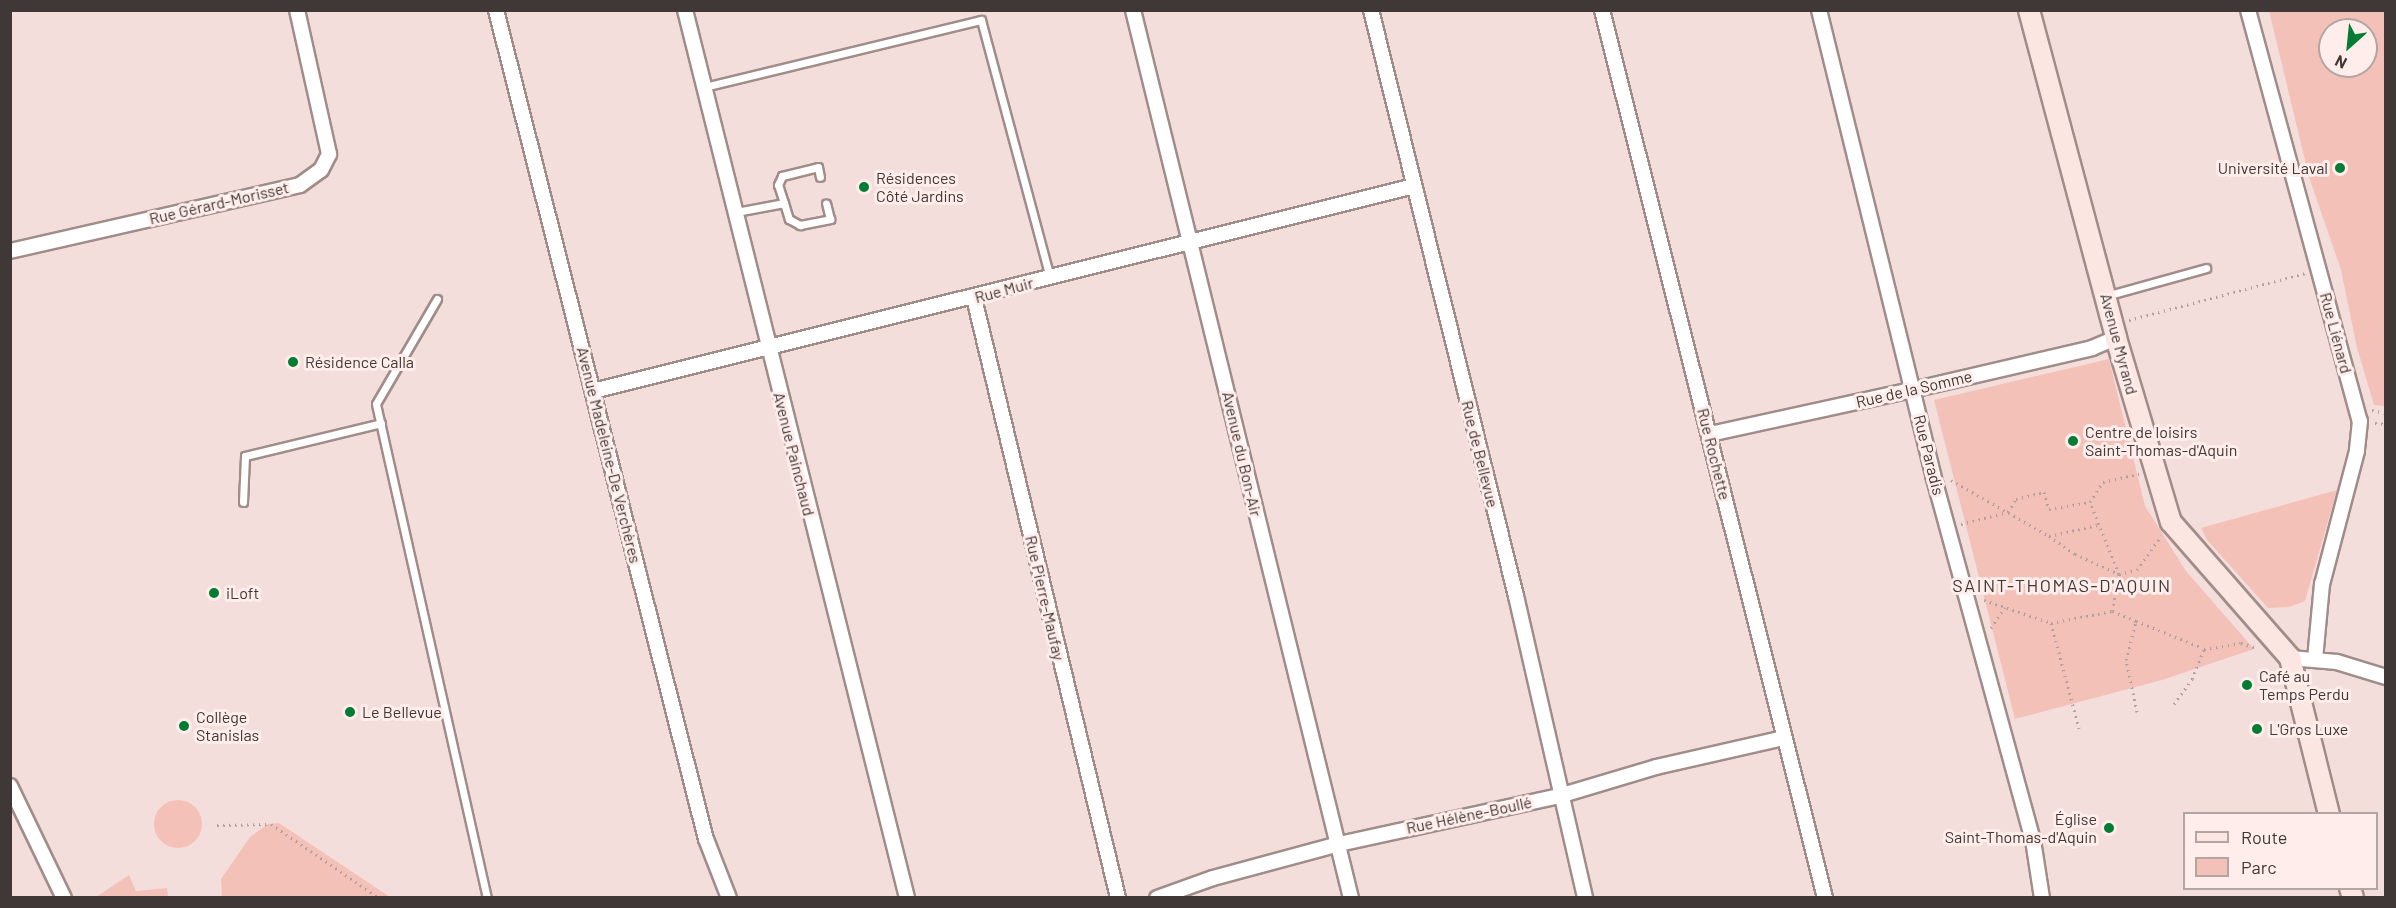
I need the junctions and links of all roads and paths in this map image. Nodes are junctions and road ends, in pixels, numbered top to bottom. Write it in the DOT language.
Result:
graph roads {
  1 [pos="297,10"];
  2 [pos="496,10"];
  3 [pos="685,10"];
  4 [pos="1133,10"];
  5 [pos="1371,10"];
  6 [pos="1602,10"];
  7 [pos="1819,10"];
  8 [pos="2029,10"];
  9 [pos="2248,10"];
  10 [pos="704,87"];
  11 [pos="820,177"];
  12 [pos="1414,186"];
  13 [pos="784,203"];
  14 [pos="826,203"];
  15 [pos="736,212"];
  16 [pos="10,239"];
  17 [pos="1191,240"];
  18 [pos="17,249"];
  19 [pos="2206,268"];
  20 [pos="2319,270"];
  21 [pos="1050,278"];
  22 [pos="2106,296"];
  23 [pos="974,298"];
  24 [pos="437,299"];
  25 [pos="2116,338"];
  26 [pos="768,348"];
  27 [pos="1912,390"];
  28 [pos="593,391"];
  29 [pos="381,423"];
  30 [pos="1710,434"];
  31 [pos="2155,471"];
  32 [pos="1933,475"];
  33 [pos="243,502"];
  34 [pos="2090,502"];
  35 [pos="2008,513"];
  36 [pos="2171,522"];
  37 [pos="2098,525"];
  38 [pos="1948,528"];
  39 [pos="2049,536"];
  40 [pos="2119,574"];
  41 [pos="1965,594"];
  42 [pos="2112,611"];
  43 [pos="2136,621"];
  44 [pos="2051,623"];
  45 [pos="2204,648"];
  46 [pos="2261,649"];
  47 [pos="2290,658"];
  48 [pos="2316,659"];
  49 [pos="2385,677"];
  50 [pos="2174,704"];
  51 [pos="2137,712"];
  52 [pos="2079,728"];
  53 [pos="1784,738"];
  54 [pos="10,786"];
  55 [pos="1559,796"];
  56 [pos="2329,812"];
  57 [pos="217,825"];
  58 [pos="1339,844"];
  59 [pos="64,897"];
  60 [pos="379,897"];
  61 [pos="487,897"];
  62 [pos="729,897"];
  63 [pos="907,897"];
  64 [pos="1118,897"];
  65 [pos="1157,897"];
  66 [pos="1351,897"];
  67 [pos="1585,897"];
  68 [pos="1825,897"];
  69 [pos="2042,897"];
  1 -- 18 [label="street, Rue Gérard-Morisset"];
  2 -- 28 [label="street, Avenue Madeleine-De Verchères"];
  3 -- 10 [label="street, Avenue Painchaud"];
  4 -- 17 [label="street, Avenue du Bon-Air"];
  5 -- 12 [label="street, Rue de Bellevue"];
  6 -- 30 [label="street, Rue Rochette"];
  7 -- 27 [label="street, Rue Paradis"];
  8 -- 22 [label="street, Avenue Myrand"];
  9 -- 20 [label="street, Rue Liénard"];
  10 -- 15 [label="street, Avenue Painchaud"];
  10 -- 21 [label="lane"];
  11 -- 13 [label="lane"];
  12 -- 17 [label="street, Rue Muir"];
  12 -- 55 [label="street, Rue de Bellevue"];
  13 -- 14 [label="lane"];
  13 -- 15 [label="lane"];
  15 -- 26 [label="street, Avenue Painchaud"];
  16 -- 18 [label="street, Rue Gérard-Morisset"];
  17 -- 21 [label="street, Rue Muir"];
  17 -- 58 [label="street, Avenue du Bon-Air"];
  19 -- 22 [label="lane"];
  20 -- 25 [label="path"];
  20 -- 48 [label="street, Rue Liénard"];
  21 -- 23 [label="street, Rue Muir"];
  22 -- 25 [label="street, Avenue Myrand"];
  23 -- 26 [label="street, Rue Muir"];
  23 -- 64 [label="street, Rue Pierre-Maufay"];
  24 -- 29 [label="lane"];
  25 -- 27 [label="street, Rue de la Somme"];
  25 -- 31 [label="street, Avenue Myrand"];
  26 -- 28 [label="street, Rue Muir"];
  26 -- 63 [label="street, Avenue Painchaud"];
  27 -- 30 [label="street, Rue de la Somme"];
  27 -- 32 [label="street, Rue Paradis"];
  28 -- 62 [label="street, Avenue Madeleine-De Verchères"];
  29 -- 33 [label="lane"];
  29 -- 61 [label="lane"];
  30 -- 53 [label="street, Rue Rochette"];
  31 -- 34 [label="path"];
  31 -- 36 [label="street, Avenue Myrand"];
  32 -- 35 [label="path"];
  32 -- 38 [label="street, Rue Paradis"];
  34 -- 35 [label="path"];
  34 -- 37 [label="path"];
  35 -- 38 [label="path"];
  35 -- 39 [label="path"];
  36 -- 40 [label="path"];
  36 -- 47 [label="street, Avenue Myrand"];
  37 -- 39 [label="path"];
  37 -- 40 [label="path"];
  38 -- 41 [label="street, Rue Paradis"];
  39 -- 40 [label="path"];
  40 -- 42 [label="path"];
  41 -- 44 [label="path"];
  41 -- 69 [label="street, Rue Paradis"];
  42 -- 43 [label="path"];
  42 -- 44 [label="path"];
  43 -- 45 [label="path"];
  43 -- 51 [label="path"];
  44 -- 52 [label="path"];
  45 -- 46 [label="path"];
  45 -- 50 [label="path"];
  47 -- 48 [label="street"];
  47 -- 56 [label="street, Avenue Myrand"];
  48 -- 49 [label="street"];
  53 -- 55 [label="street, Rue Hélène-Boullé"];
  53 -- 68 [label="street, Rue Rochette"];
  54 -- 59 [label="street"];
  55 -- 58 [label="street, Rue Hélène-Boullé"];
  55 -- 67 [label="street, Rue de Bellevue"];
  57 -- 60 [label="path"];
  58 -- 65 [label="street, Rue Hélène-Boullé"];
  58 -- 66 [label="street, Avenue du Bon-Air"];
}
